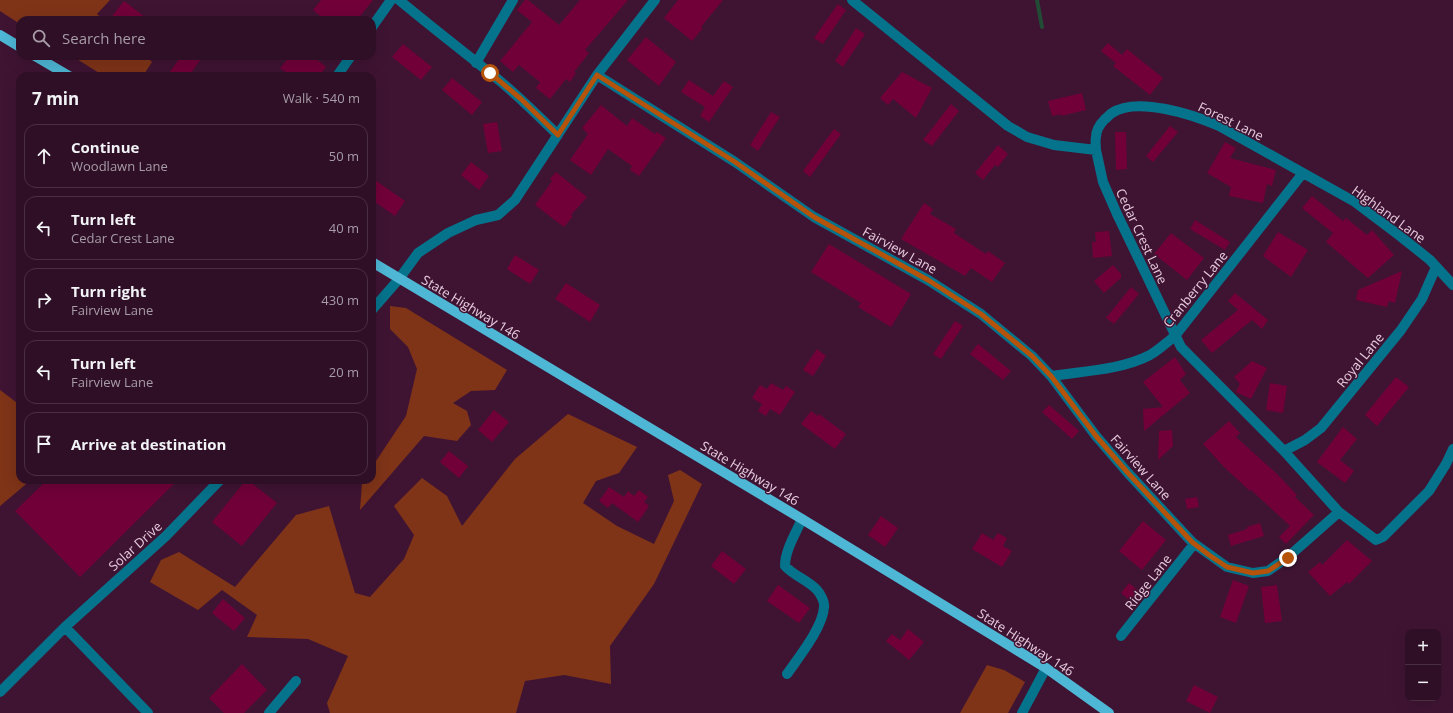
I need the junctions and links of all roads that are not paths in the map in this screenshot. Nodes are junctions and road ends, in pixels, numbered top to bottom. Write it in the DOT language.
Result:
graph roads {
  1 [pos="391,0"];
  2 [pos="399,0"];
  3 [pos="513,0"];
  4 [pos="655,0"];
  5 [pos="852,0"];
  6 [pos="376,21"];
  7 [pos="0,35"];
  8 [pos="16,45"];
  9 [pos="42,60"];
  10 [pos="348,60"];
  11 [pos="476,63"];
  12 [pos="62,72"];
  13 [pos="340,72"];
  14 [pos="597,75"];
  15 [pos="1100,125"];
  16 [pos="558,135"];
  17 [pos="1096,150"];
  18 [pos="1303,173"];
  19 [pos="376,265"];
  20 [pos="1436,267"];
  21 [pos="399,279"];
  22 [pos="1453,285"];
  23 [pos="376,305"];
  24 [pos="1175,336"];
  25 [pos="1051,376"];
  26 [pos="1453,449"];
  27 [pos="1284,452"];
  28 [pos="216,484"];
  29 [pos="1339,512"];
  30 [pos="802,519"];
  31 [pos="1194,544"];
  32 [pos="65,627"];
  33 [pos="1121,636"];
  34 [pos="1046,668"];
  35 [pos="788,674"];
  36 [pos="296,681"];
  37 [pos="0,692"];
  38 [pos="148,713"];
  39 [pos="269,713"];
  40 [pos="1022,713"];
  41 [pos="1109,713"];
  1 -- 6 [label="street"];
  2 -- 11 [label="street"];
  3 -- 11 [label="street"];
  4 -- 14 [label="street"];
  5 -- 17 [label="street"];
  7 -- 8 [label="main road"];
  9 -- 12 [label="main road"];
  10 -- 13 [label="street"];
  11 -- 16 [label="street"];
  14 -- 16 [label="street"];
  14 -- 25 [label="street, Fairview Lane"];
  15 -- 17 [label="street, Cedar Crest Lane"];
  15 -- 18 [label="street, Forest Lane"];
  16 -- 21 [label="street"];
  17 -- 24 [label="street, Cedar Crest Lane"];
  18 -- 20 [label="street, Highland Lane"];
  18 -- 24 [label="street, Cranberry Lane"];
  19 -- 21 [label="main road, State Highway 146"];
  20 -- 22 [label="street, Highland Lane"];
  20 -- 27 [label="street, Royal Lane"];
  21 -- 23 [label="street"];
  21 -- 30 [label="main road, State Highway 146"];
  24 -- 25 [label="street, Cranberry Lane"];
  24 -- 27 [label="street, Cedar Crest Lane"];
  25 -- 31 [label="street, Fairview Lane"];
  26 -- 29 [label="street, Cedar Crest Lane"];
  27 -- 29 [label="street, Cedar Crest Lane"];
  28 -- 32 [label="street, Solar Drive"];
  29 -- 31 [label="street, Fairview Lane"];
  30 -- 34 [label="main road, State Highway 146"];
  30 -- 35 [label="street"];
  31 -- 33 [label="street, Ridge Lane"];
  32 -- 37 [label="street, Solar Drive"];
  32 -- 38 [label="street"];
  34 -- 40 [label="street"];
  34 -- 41 [label="main road, State Highway 146"];
  36 -- 39 [label="street"];
}
